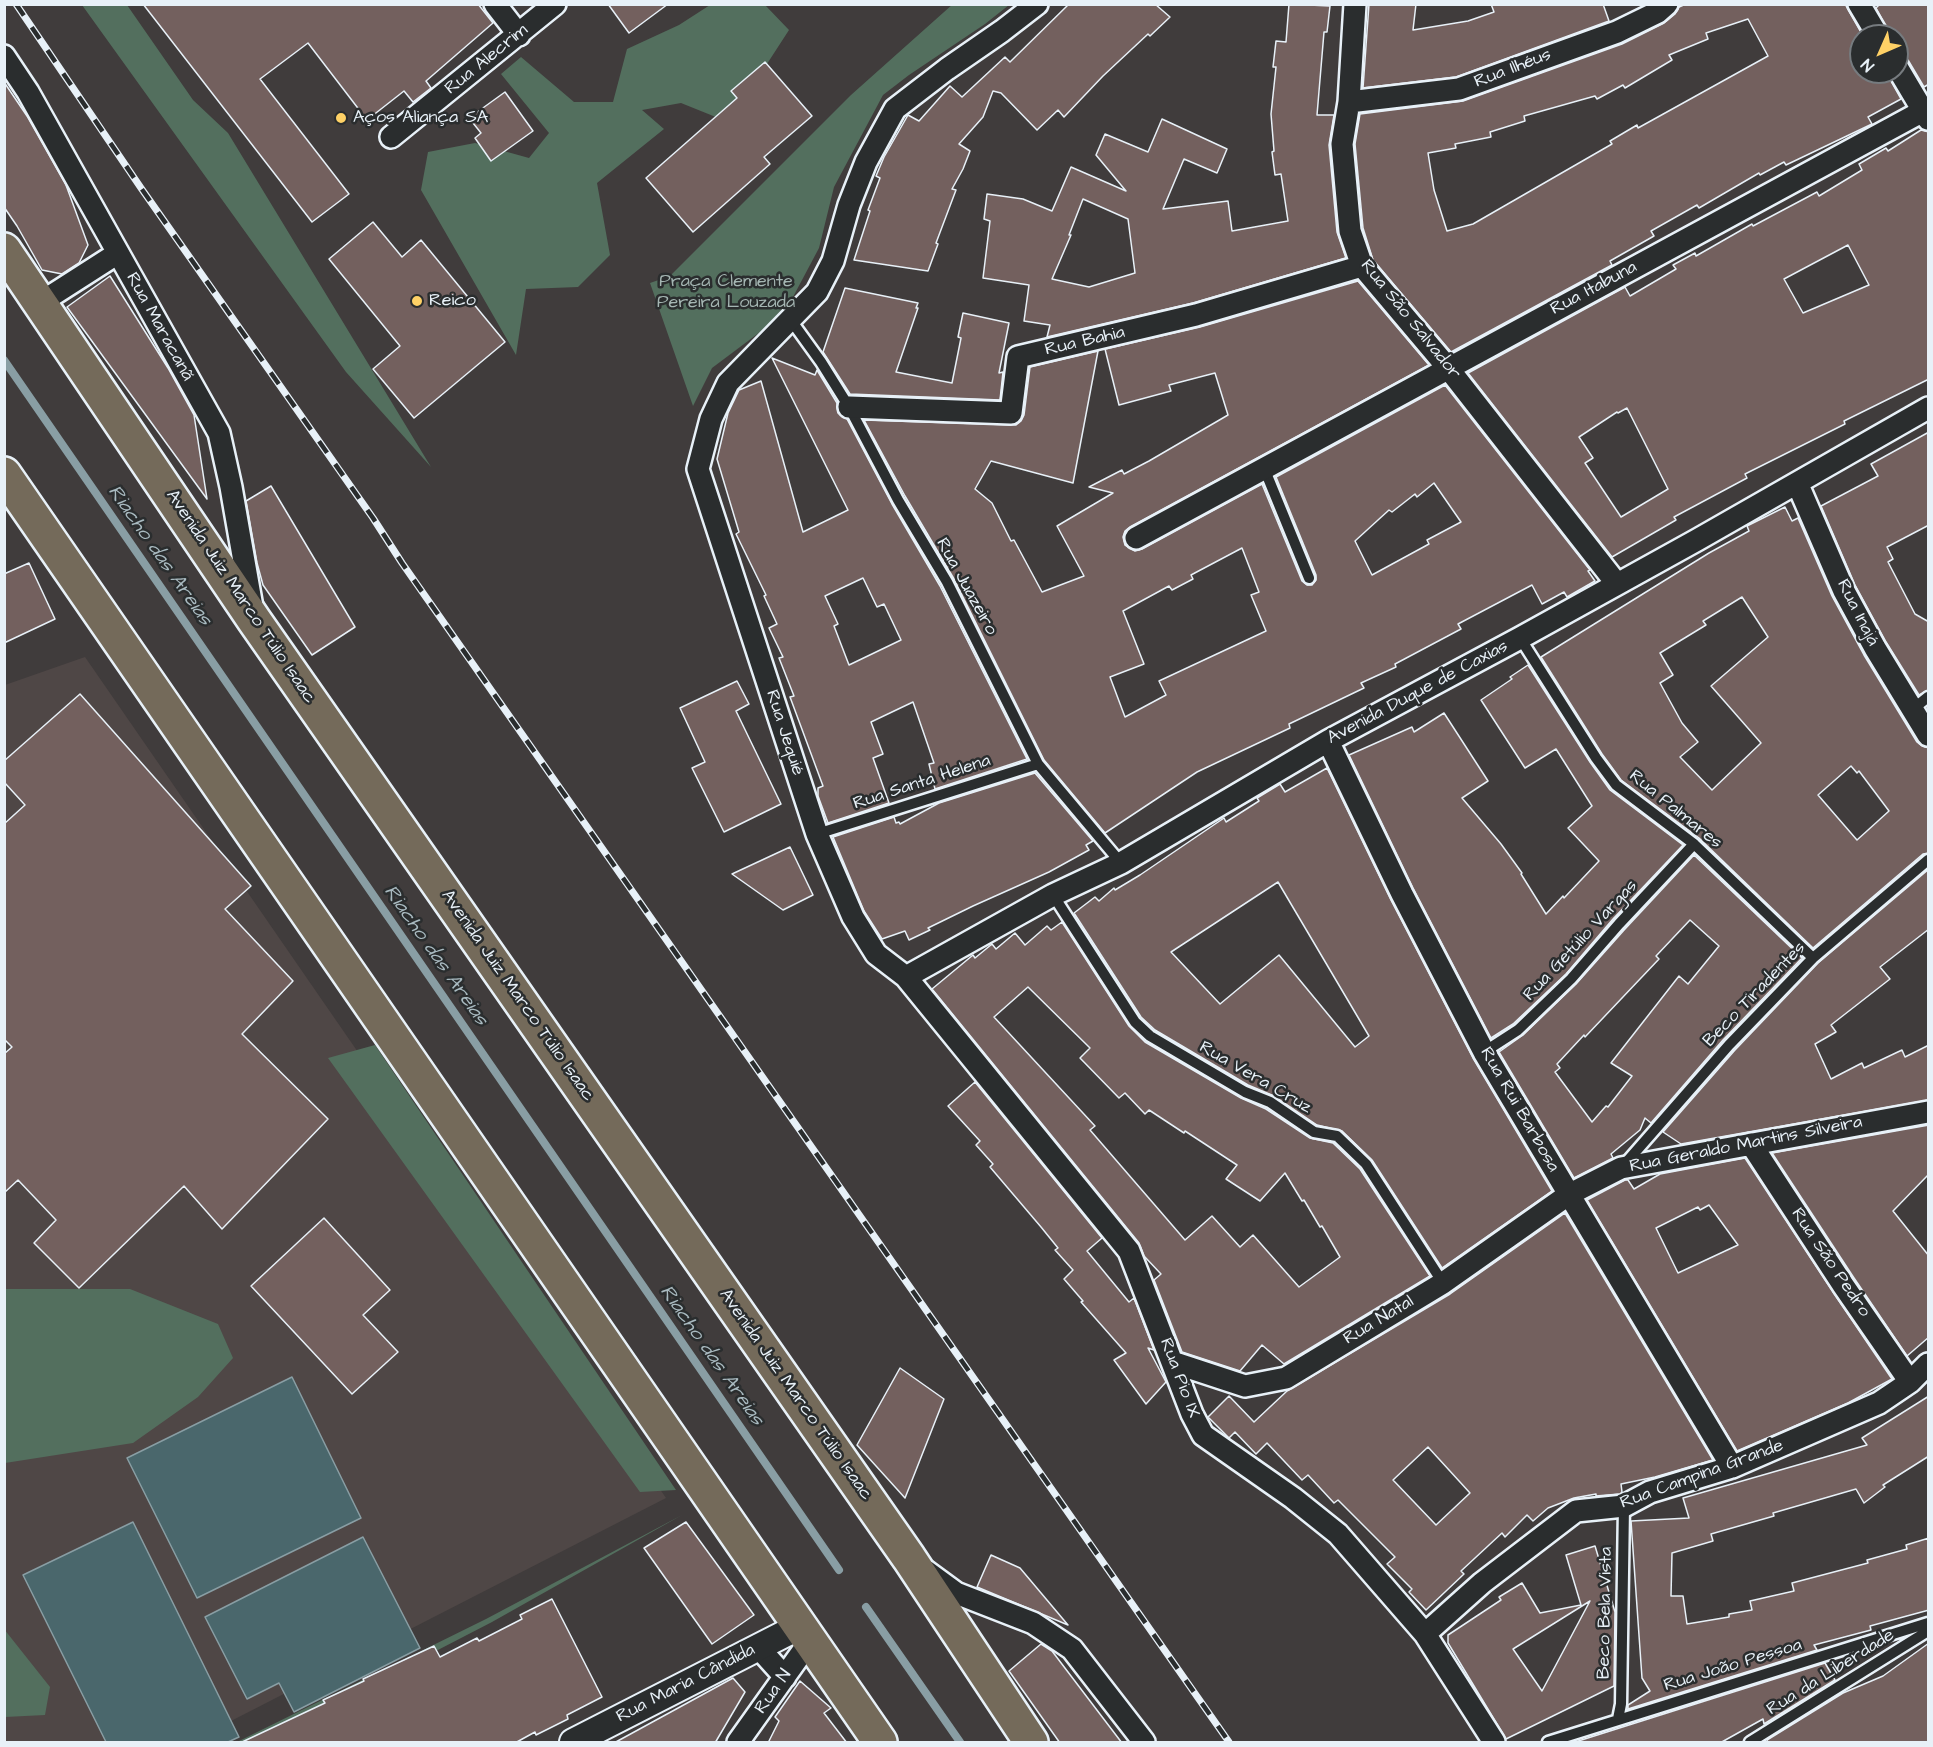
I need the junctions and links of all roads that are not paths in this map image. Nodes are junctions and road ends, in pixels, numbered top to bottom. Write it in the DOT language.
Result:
graph roads {
  1 [pos="495,4"];
  2 [pos="555,4"];
  3 [pos="1036,4"];
  4 [pos="1355,4"];
  5 [pos="1667,4"];
  6 [pos="1859,4"];
  7 [pos="1871,24"];
  8 [pos="519,35"];
  9 [pos="4,56"];
  10 [pos="1907,84"];
  11 [pos="1349,102"];
  12 [pos="1926,115"];
  13 [pos="391,137"];
  14 [pos="4,250"];
  15 [pos="118,253"];
  16 [pos="1362,266"];
  17 [pos="40,303"];
  18 [pos="790,319"];
  19 [pos="1448,368"];
  20 [pos="849,407"];
  21 [pos="1929,408"];
  22 [pos="1264,468"];
  23 [pos="4,474"];
  24 [pos="1798,485"];
  25 [pos="1136,538"];
  26 [pos="1309,578"];
  27 [pos="1617,584"];
  28 [pos="254,620"];
  29 [pos="1520,638"];
  30 [pos="1921,703"];
  31 [pos="1929,735"];
  32 [pos="1328,741"];
  33 [pos="1038,764"];
  34 [pos="817,834"];
  35 [pos="1694,844"];
  36 [pos="1929,860"];
  37 [pos="1121,863"];
  38 [pos="1053,895"];
  39 [pos="1813,958"];
  40 [pos="906,977"];
  41 [pos="1484,1053"];
  42 [pos="1929,1112"];
  43 [pos="1751,1144"];
  44 [pos="1621,1168"];
  45 [pos="1568,1195"];
  46 [pos="1443,1283"];
  47 [pos="1172,1362"];
  48 [pos="1929,1364"];
  49 [pos="1910,1382"];
  50 [pos="1732,1467"];
  51 [pos="1624,1506"];
  52 [pos="909,1558"];
  53 [pos="1929,1623"];
  54 [pos="1929,1630"];
  55 [pos="805,1633"];
  56 [pos="1425,1634"];
  57 [pos="758,1647"];
  58 [pos="785,1677"];
  59 [pos="1618,1719"];
  60 [pos="573,1743"];
  61 [pos="738,1743"];
  62 [pos="880,1743"];
  63 [pos="1031,1743"];
  64 [pos="1144,1743"];
  65 [pos="1494,1743"];
  66 [pos="1548,1743"];
  67 [pos="1750,1743"];
  1 -- 8 [label="street"];
  2 -- 8 [label="street, Rua Alecrim"];
  3 -- 18 [label="street"];
  4 -- 11 [label="street, Rua São Salvador"];
  5 -- 11 [label="street, Rua Ilhéus"];
  6 -- 7 [label="street"];
  8 -- 13 [label="street, Rua Alecrim"];
  9 -- 15 [label="street, Rua Maracanã"];
  10 -- 12 [label="street"];
  11 -- 16 [label="street, Rua São Salvador"];
  12 -- 19 [label="street, Rua Itabuna"];
  14 -- 17 [label="main road, Avenida Juiz Marco Túlio Isaac"];
  15 -- 17 [label="street"];
  15 -- 28 [label="street, Rua Maracanã"];
  16 -- 19 [label="street, Rua São Salvador"];
  16 -- 20 [label="street, Rua Bahia"];
  17 -- 28 [label="main road, Avenida Juiz Marco Túlio Isaac"];
  18 -- 20 [label="lane, Rua Juazeiro"];
  18 -- 34 [label="street, Rua Jequié"];
  19 -- 22 [label="street, Rua Itabuna"];
  19 -- 27 [label="street, Rua São Salvador"];
  20 -- 33 [label="lane, Rua Juazeiro"];
  21 -- 24 [label="street, Avenida Duque de Caxias"];
  22 -- 25 [label="street, Rua Itabuna"];
  22 -- 26 [label="lane"];
  23 -- 55 [label="main road"];
  24 -- 27 [label="street, Avenida Duque de Caxias"];
  24 -- 30 [label="street, Rua Inajá"];
  27 -- 29 [label="street, Avenida Duque de Caxias"];
  28 -- 52 [label="main road, Avenida Juiz Marco Túlio Isaac"];
  29 -- 32 [label="street, Avenida Duque de Caxias"];
  29 -- 35 [label="lane, Rua Palmares"];
  30 -- 31 [label="street, Rua Inajá"];
  32 -- 37 [label="street, Avenida Duque de Caxias"];
  32 -- 41 [label="street, Rua Rui Barbosa"];
  33 -- 34 [label="lane, Rua Santa Helena"];
  33 -- 37 [label="lane, Rua Juazeiro"];
  34 -- 40 [label="street, Rua Jequié"];
  35 -- 39 [label="lane, Rua Palmares"];
  35 -- 41 [label="lane, Rua Getúlio Vargas"];
  36 -- 39 [label="lane, Beco Tiradentes"];
  37 -- 38 [label="street, Avenida Duque de Caxias"];
  38 -- 40 [label="street, Avenida Duque de Caxias"];
  38 -- 46 [label="lane, Rua Vera Cruz"];
  39 -- 44 [label="lane, Beco Tiradentes"];
  40 -- 47 [label="street, Rua Pio IX"];
  41 -- 45 [label="street, Rua Rui Barbosa"];
  42 -- 43 [label="street, Rua Geraldo Martins Silveira"];
  43 -- 44 [label="street, Rua Geraldo Martins Silveira"];
  43 -- 49 [label="street, Rua São Pedro"];
  44 -- 45 [label="street, Rua Geraldo Martins Silveira"];
  45 -- 46 [label="street, Rua Natal"];
  45 -- 50 [label="street, Rua Rui Barbosa"];
  46 -- 47 [label="street, Rua Natal"];
  47 -- 56 [label="street, Rua Pio IX"];
  48 -- 49 [label="street, Rua Campina Grande"];
  49 -- 50 [label="street, Rua Campina Grande"];
  50 -- 51 [label="street, Rua Campina Grande"];
  51 -- 56 [label="street, Rua Campina Grande"];
  51 -- 59 [label="lane, Beco Bela Vista"];
  52 -- 63 [label="main road, Avenida Juiz Marco Túlio Isaac"];
  52 -- 64 [label="street"];
  53 -- 59 [label="lane, Rua João Pessoa"];
  54 -- 67 [label="lane, Rua da Liberdade"];
  55 -- 57 [label="street, Rua Maria Cândida"];
  55 -- 58 [label="street, Rua N"];
  55 -- 62 [label="main road"];
  56 -- 65 [label="street, Rua Pio IX"];
  57 -- 58 [label="street"];
  57 -- 60 [label="street, Rua Maria Cândida"];
  58 -- 61 [label="street, Rua N"];
  59 -- 66 [label="lane, Rua João Pessoa"];
}
